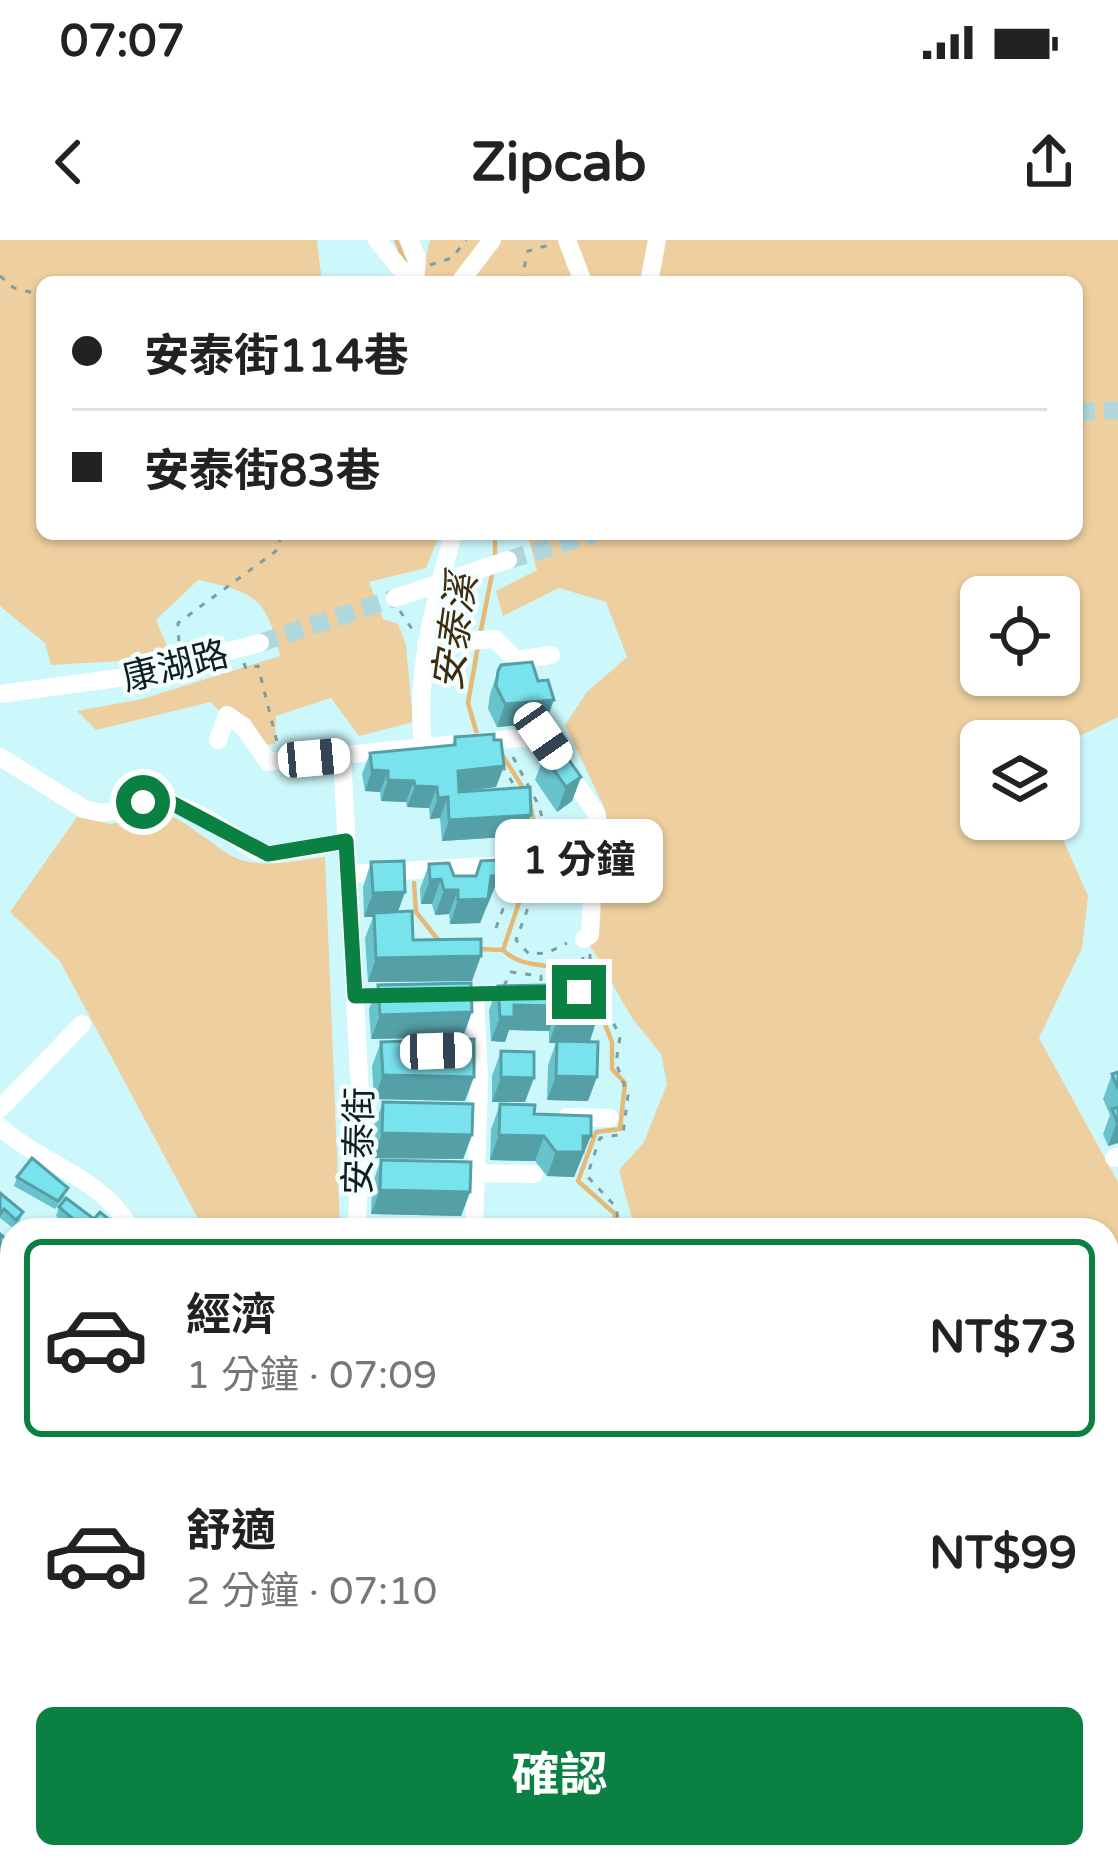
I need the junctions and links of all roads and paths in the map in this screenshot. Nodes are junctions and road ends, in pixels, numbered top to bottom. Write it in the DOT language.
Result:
graph roads {
  1 [pos="377,240"];
  2 [pos="410,240"];
  3 [pos="466,240"];
  4 [pos="492,240"];
  5 [pos="657,240"];
  6 [pos="567,241"];
  7 [pos="0,276"];
  8 [pos="413,276"];
  9 [pos="414,276"];
  10 [pos="416,276"];
  11 [pos="465,276"];
  12 [pos="522,276"];
  13 [pos="581,276"];
  14 [pos="650,276"];
  15 [pos="36,294"];
  16 [pos="280,540"];
  17 [pos="452,540"];
  18 [pos="508,560"];
  19 [pos="394,598"];
  20 [pos="427,640"];
  21 [pos="250,646"];
  22 [pos="551,656"];
  23 [pos="197,661"];
  24 [pos="5,694"];
  25 [pos="218,740"];
  26 [pos="498,740"];
  27 [pos="423,747"];
  28 [pos="342,755"];
  29 [pos="0,757"];
  30 [pos="285,760"];
  31 [pos="519,794"];
  32 [pos="525,809"];
  33 [pos="346,841"];
  34 [pos="592,860"];
  35 [pos="553,862"];
  36 [pos="522,864"];
  37 [pos="349,874"];
  38 [pos="496,928"];
  39 [pos="584,939"];
  40 [pos="541,992"];
  41 [pos="500,993"];
  42 [pos="427,994"];
  43 [pos="475,994"];
  44 [pos="379,995"];
  45 [pos="355,996"];
  46 [pos="82,1024"];
  47 [pos="475,1050"];
  48 [pos="452,1051"];
  49 [pos="358,1053"];
  50 [pos="381,1053"];
  51 [pos="0,1109"];
  52 [pos="361,1112"];
  53 [pos="385,1113"];
  54 [pos="454,1114"];
  55 [pos="478,1115"];
  56 [pos="500,1116"];
  57 [pos="544,1117"];
  58 [pos="610,1118"];
  59 [pos="0,1126"];
  60 [pos="359,1171"];
  61 [pos="382,1171"];
  62 [pos="452,1173"];
  63 [pos="476,1173"];
  64 [pos="535,1174"];
  65 [pos="122,1218"];
  66 [pos="357,1218"];
  67 [pos="474,1218"];
  68 [pos="618,1218"];
  1 -- 8 [label="street"];
  2 -- 9 [label="street"];
  3 -- 10 [label="path"];
  4 -- 11 [label="street"];
  5 -- 14 [label="street"];
  6 -- 12 [label="path"];
  6 -- 13 [label="street"];
  7 -- 15 [label="path"];
  16 -- 23 [label="path"];
  17 -- 20 [label="street"];
  18 -- 19 [label="street"];
  19 -- 20 [label="path"];
  20 -- 22 [label="street"];
  20 -- 27 [label="street"];
  21 -- 23 [label="street, 康湖路"];
  21 -- 30 [label="path"];
  23 -- 24 [label="street, 康湖路"];
  25 -- 30 [label="street"];
  26 -- 27 [label="street"];
  26 -- 31 [label="path"];
  26 -- 34 [label="street"];
  26 -- 35 [label="path"];
  27 -- 28 [label="street"];
  28 -- 30 [label="street"];
  28 -- 33 [label="street, 安泰街"];
  29 -- 33 [label="street"];
  32 -- 36 [label="path"];
  33 -- 37 [label="street, 安泰街"];
  34 -- 35 [label="street"];
  34 -- 39 [label="street"];
  35 -- 36 [label="street"];
  35 -- 39 [label="path"];
  36 -- 37 [label="street"];
  36 -- 38 [label="path"];
  37 -- 45 [label="street, 安泰街"];
  39 -- 68 [label="path"];
  40 -- 41 [label="path"];
  41 -- 43 [label="street"];
  42 -- 43 [label="street"];
  43 -- 47 [label="street"];
  44 -- 45 [label="street"];
  45 -- 49 [label="street, 安泰街"];
  46 -- 51 [label="street"];
  47 -- 48 [label="street"];
  47 -- 55 [label="street"];
  49 -- 50 [label="street"];
  49 -- 52 [label="street, 安泰街"];
  52 -- 53 [label="street"];
  52 -- 60 [label="street, 安泰街"];
  54 -- 55 [label="street"];
  55 -- 56 [label="street"];
  55 -- 63 [label="street"];
  57 -- 58 [label="street"];
  59 -- 65 [label="street"];
  60 -- 61 [label="street"];
  60 -- 66 [label="street, 安泰街"];
  62 -- 63 [label="street"];
  63 -- 64 [label="street"];
  63 -- 67 [label="street"];
}
